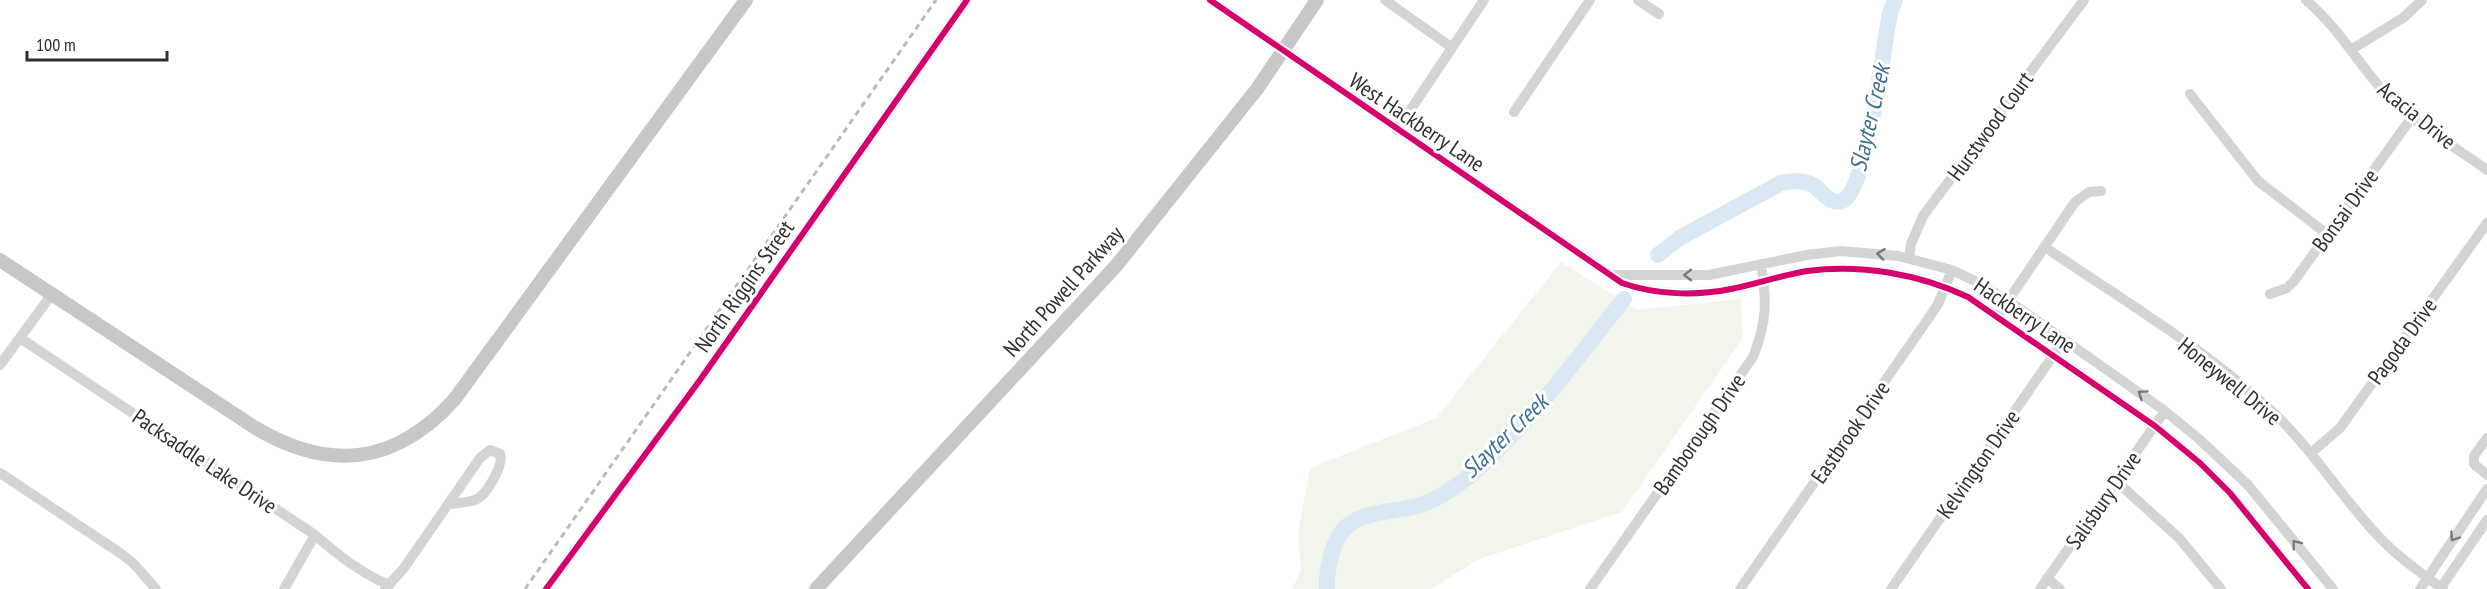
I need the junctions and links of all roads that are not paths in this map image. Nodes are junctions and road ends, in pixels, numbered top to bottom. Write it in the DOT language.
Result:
graph roads {
  1 [pos="746,0"];
  2 [pos="967,0"];
  3 [pos="1210,0"];
  4 [pos="1317,0"];
  5 [pos="1385,0"];
  6 [pos="1484,0"];
  7 [pos="1590,0"];
  8 [pos="1638,0"];
  9 [pos="2084,0"];
  10 [pos="2306,0"];
  11 [pos="2422,0"];
  12 [pos="1659,14"];
  13 [pos="1451,47"];
  14 [pos="2352,49"];
  15 [pos="1281,51"];
  16 [pos="2190,94"];
  17 [pos="1514,112"];
  18 [pos="2412,117"];
  19 [pos="1397,130"];
  20 [pos="2487,170"];
  21 [pos="2101,191"];
  22 [pos="2487,223"];
  23 [pos="2327,234"];
  24 [pos="2045,247"];
  25 [pos="1909,258"];
  26 [pos="0,260"];
  27 [pos="1761,264"];
  28 [pos="1952,270"];
  29 [pos="1605,272"];
  30 [pos="1764,281"];
  31 [pos="1945,286"];
  32 [pos="52,294"];
  33 [pos="2270,294"];
  34 [pos="2009,301"];
  35 [pos="1997,317"];
  36 [pos="20,338"];
  37 [pos="2064,340"];
  38 [pos="2054,356"];
  39 [pos="0,365"];
  40 [pos="2165,411"];
  41 [pos="2155,426"];
  42 [pos="2487,438"];
  43 [pos="2311,453"];
  44 [pos="0,473"];
  45 [pos="2487,475"];
  46 [pos="2116,481"];
  47 [pos="2487,489"];
  48 [pos="448,504"];
  49 [pos="2487,520"];
  50 [pos="315,535"];
  51 [pos="2048,578"];
  52 [pos="2427,578"];
  53 [pos="387,587"];
  54 [pos="156,589"];
  55 [pos="284,589"];
  56 [pos="546,589"];
  57 [pos="816,589"];
  58 [pos="1590,589"];
  59 [pos="1740,589"];
  60 [pos="1890,589"];
  61 [pos="2040,589"];
  62 [pos="2060,589"];
  63 [pos="2221,589"];
  64 [pos="2308,589"];
  65 [pos="2333,589"];
  66 [pos="2420,589"];
  67 [pos="2442,589"];
  1 -- 32 [label="main road"];
  2 -- 56 [label="street, North Riggins Street"];
  3 -- 15 [label="street, West Hackberry Lane"];
  4 -- 15 [label="main road, North Powell Parkway"];
  5 -- 13 [label="street"];
  6 -- 13 [label="street"];
  7 -- 17 [label="street"];
  8 -- 12 [label="street"];
  9 -- 25 [label="street, Hurstwood Court"];
  10 -- 14 [label="street, Acacia Drive"];
  11 -- 14 [label="street"];
  13 -- 19 [label="street"];
  14 -- 18 [label="street, Acacia Drive"];
  15 -- 19 [label="street, West Hackberry Lane"];
  15 -- 57 [label="main road, North Powell Parkway"];
  16 -- 23 [label="street"];
  18 -- 20 [label="street, Acacia Drive"];
  18 -- 23 [label="street, Bonsai Drive"];
  19 -- 29 [label="street, West Hackberry Lane"];
  21 -- 24 [label="street"];
  22 -- 43 [label="street, Pagoda Drive"];
  23 -- 33 [label="street, Bonsai Drive"];
  24 -- 34 [label="street"];
  24 -- 43 [label="street, Honeywell Drive"];
  25 -- 27 [label="street, Hackberry Lane, one-way"];
  25 -- 28 [label="street, Hackberry Lane"];
  26 -- 32 [label="main road"];
  27 -- 29 [label="street, Hackberry Lane, one-way"];
  27 -- 30 [label="street, Bamborough Drive"];
  28 -- 31 [label="street, Eastbrook Drive"];
  28 -- 34 [label="street, Hackberry Lane"];
  29 -- 30 [label="street, Hackberry Lane"];
  30 -- 31 [label="street, Hackberry Lane"];
  30 -- 58 [label="street, Bamborough Drive"];
  31 -- 35 [label="street, Hackberry Lane"];
  31 -- 59 [label="street, Eastbrook Drive"];
  32 -- 36 [label="street"];
  34 -- 35 [label="street"];
  34 -- 37 [label="street, Hackberry Lane"];
  35 -- 38 [label="street, Hackberry Lane"];
  36 -- 39 [label="street"];
  36 -- 50 [label="street, Packsaddle Lake Drive"];
  37 -- 38 [label="street, Kelvington Drive"];
  40 -- 37 [label="street, Hackberry Lane, one-way"];
  38 -- 41 [label="street, Hackberry Lane"];
  38 -- 60 [label="street, Kelvington Drive"];
  40 -- 41 [label="street, Salisbury Drive"];
  65 -- 40 [label="street, Hackberry Lane, one-way"];
  41 -- 46 [label="street, Salisbury Drive"];
  41 -- 64 [label="street, Hackberry Lane"];
  42 -- 45 [label="street"];
  43 -- 52 [label="street, Honeywell Drive"];
  44 -- 54 [label="street"];
  46 -- 51 [label="street, Salisbury Drive"];
  46 -- 63 [label="street"];
  47 -- 52 [label="street, one-way"];
  48 -- 48 [label="street"];
  48 -- 53 [label="street"];
  49 -- 67 [label="street"];
  50 -- 53 [label="street, Packsaddle Lake Drive"];
  50 -- 55 [label="street"];
  51 -- 61 [label="street, Salisbury Drive"];
  51 -- 62 [label="street"];
  52 -- 66 [label="street"];
  52 -- 67 [label="street, Honeywell Drive"];
}
